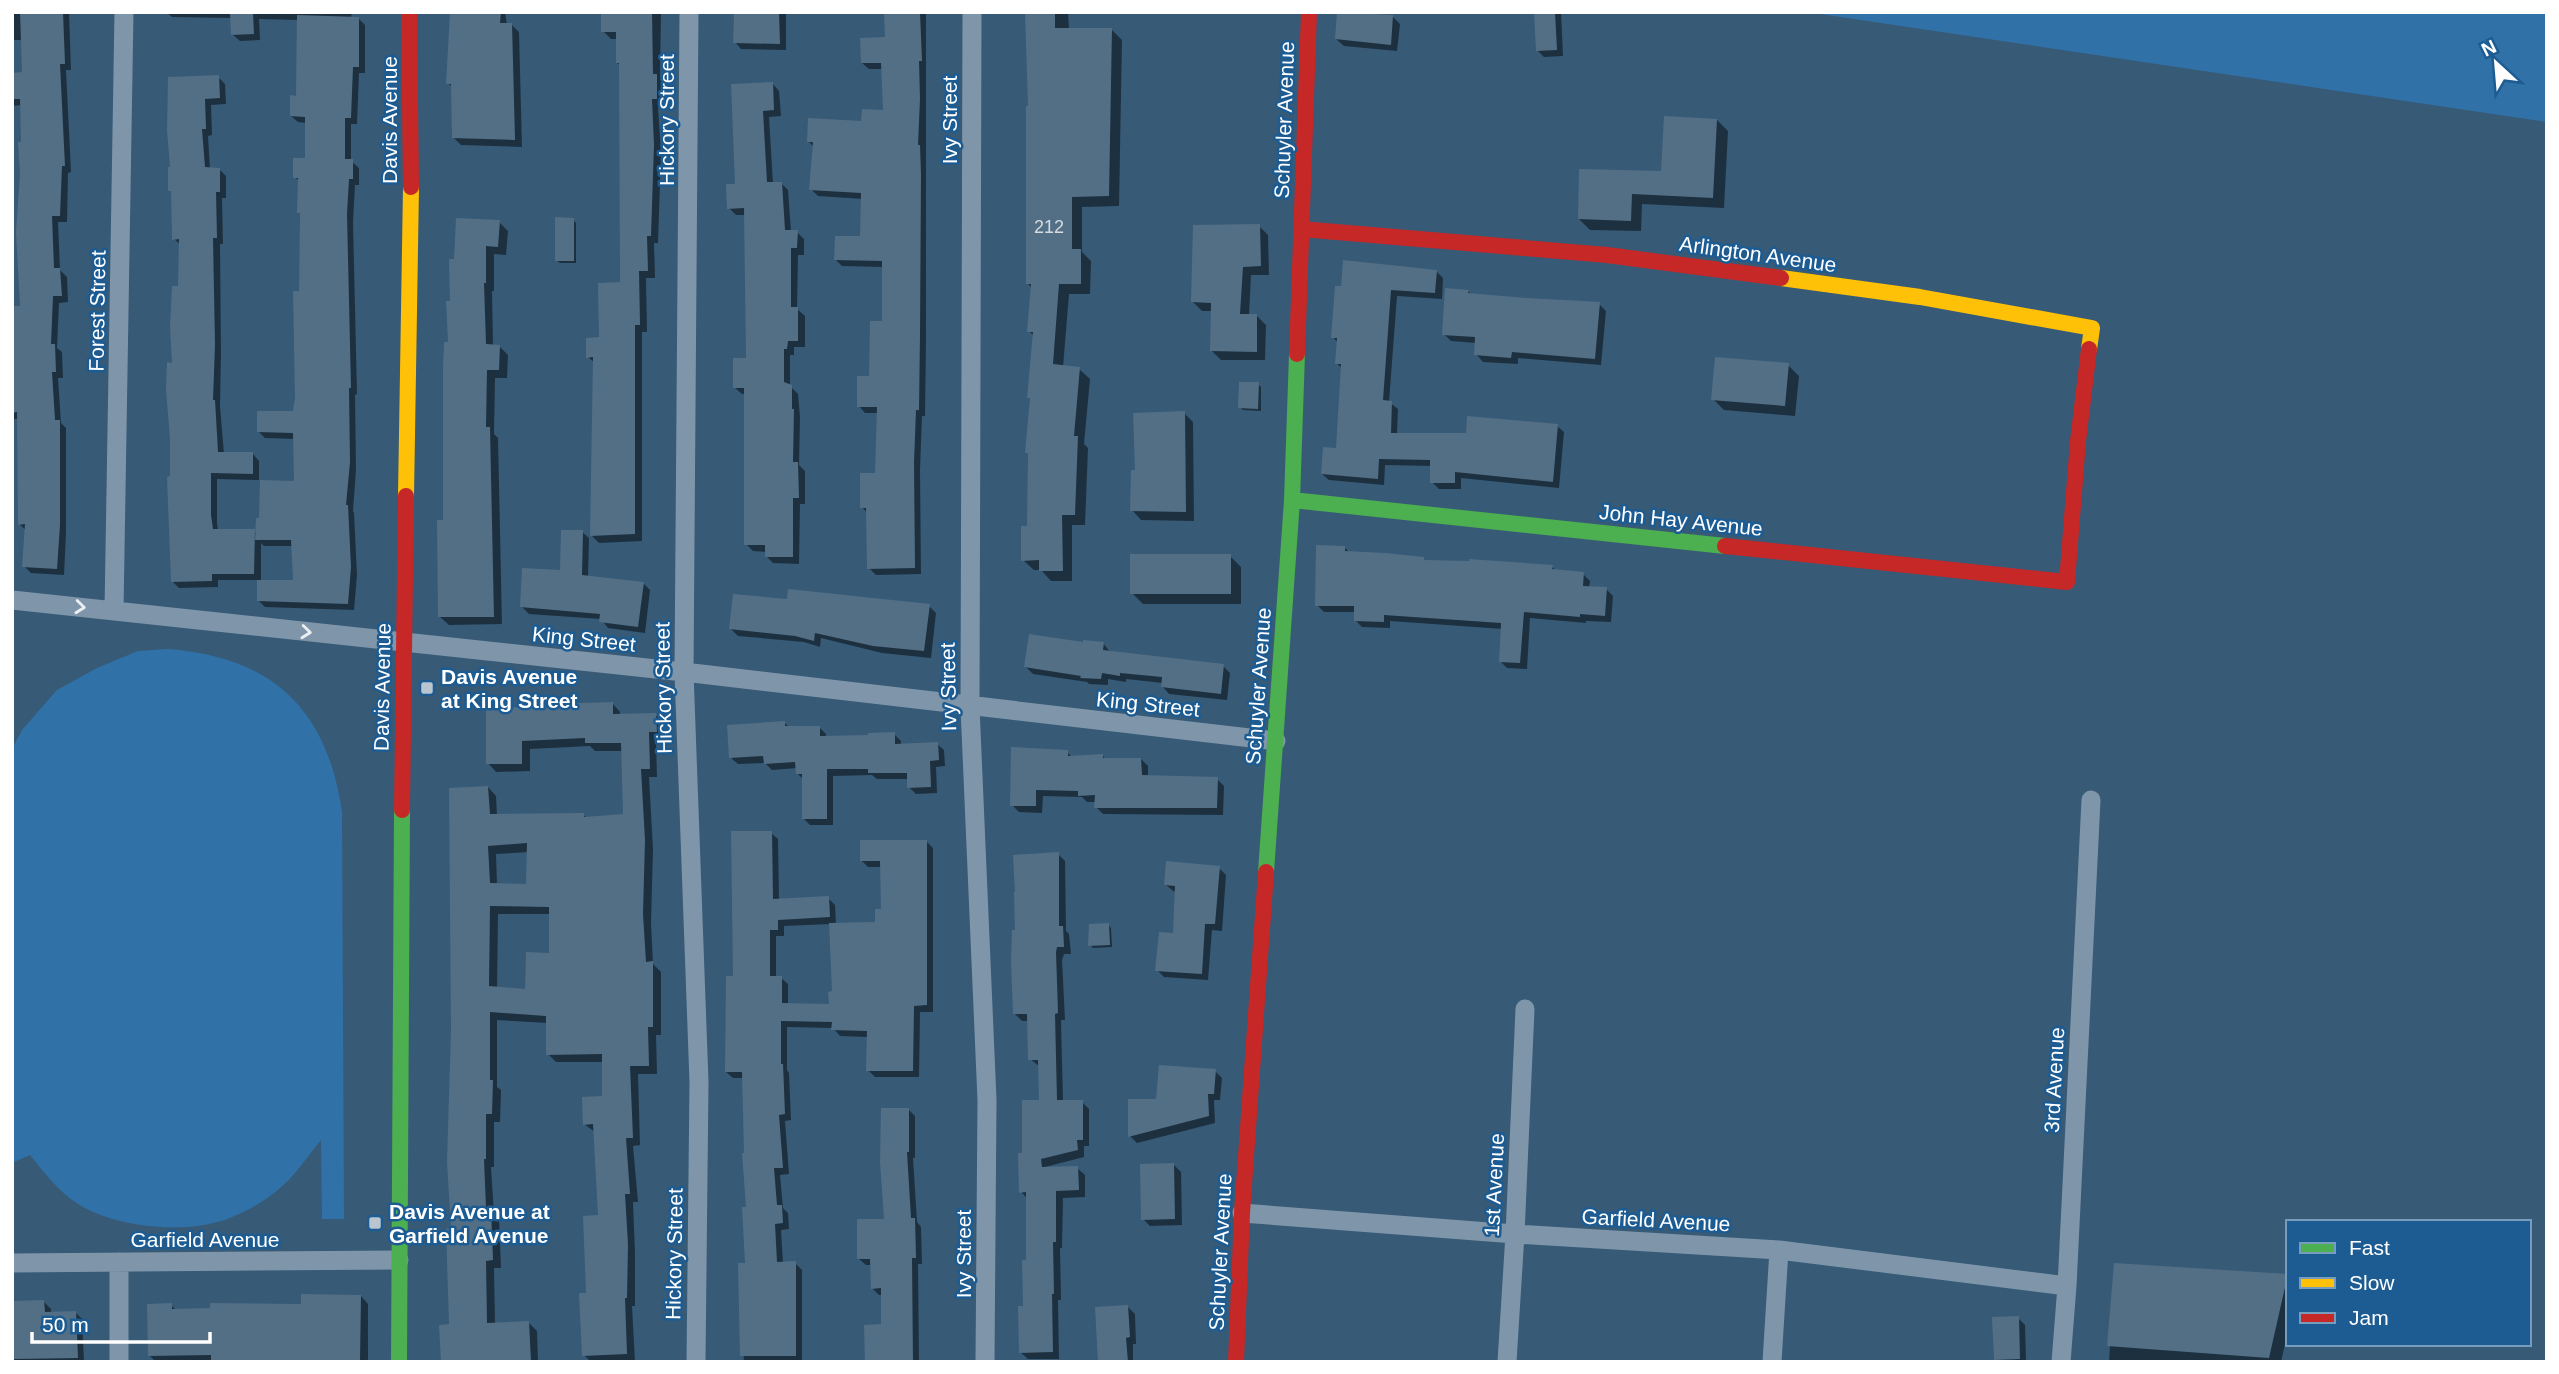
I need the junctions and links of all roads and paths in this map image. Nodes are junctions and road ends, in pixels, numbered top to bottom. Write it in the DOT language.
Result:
graph roads {
  1 [pos="124,12"];
  2 [pos="409,12"];
  3 [pos="690,12"];
  4 [pos="972,12"];
  5 [pos="1309,12"];
  6 [pos="1301,229"];
  7 [pos="1292,500"];
  8 [pos="2067,582"];
  9 [pos="12,600"];
  10 [pos="114,611"];
  11 [pos="403,643"];
  12 [pos="684,672"];
  13 [pos="970,707"];
  14 [pos="1276,741"];
  15 [pos="2091,800"];
  16 [pos="1525,1009"];
  17 [pos="1242,1213"];
  18 [pos="1515,1234"];
  19 [pos="1779,1250"];
  20 [pos="399,1260"];
  21 [pos="119,1262"];
  22 [pos="12,1263"];
  23 [pos="2067,1286"];
  24 [pos="119,1362"];
  25 [pos="399,1362"];
  26 [pos="696,1362"];
  27 [pos="985,1362"];
  28 [pos="1236,1362"];
  29 [pos="1507,1362"];
  30 [pos="1772,1362"];
  31 [pos="2061,1362"];
  1 -- 10 [label="street, Forest Street"];
  2 -- 11 [label="street, Davis Avenue"];
  3 -- 12 [label="street, Hickory Street"];
  4 -- 13 [label="street, Ivy Street"];
  5 -- 6 [label="street, Schuyler Avenue"];
  6 -- 7 [label="street, Schuyler Avenue"];
  6 -- 8 [label="street, Arlington Avenue"];
  7 -- 8 [label="street, John Hay Avenue"];
  7 -- 14 [label="street, Schuyler Avenue"];
  9 -- 10 [label="street, King Street, one-way"];
  10 -- 11 [label="street, King Street, one-way"];
  11 -- 12 [label="street, King Street"];
  11 -- 20 [label="street, Davis Avenue"];
  12 -- 13 [label="street, King Street"];
  12 -- 26 [label="street, Hickory Street"];
  13 -- 14 [label="street, King Street"];
  13 -- 27 [label="street, Ivy Street"];
  14 -- 17 [label="street, Schuyler Avenue"];
  15 -- 23 [label="street, 3rd Avenue"];
  16 -- 18 [label="street, 1st Avenue"];
  17 -- 18 [label="street, Garfield Avenue"];
  17 -- 28 [label="street, Schuyler Avenue"];
  18 -- 19 [label="street, Garfield Avenue"];
  18 -- 29 [label="street, 1st Avenue"];
  19 -- 23 [label="street, Garfield Avenue"];
  19 -- 30 [label="street"];
  20 -- 21 [label="street, Garfield Avenue"];
  20 -- 25 [label="street, Davis Avenue"];
  21 -- 22 [label="street, Garfield Avenue"];
  21 -- 24 [label="street"];
  23 -- 31 [label="street, 3rd Avenue"];
}
